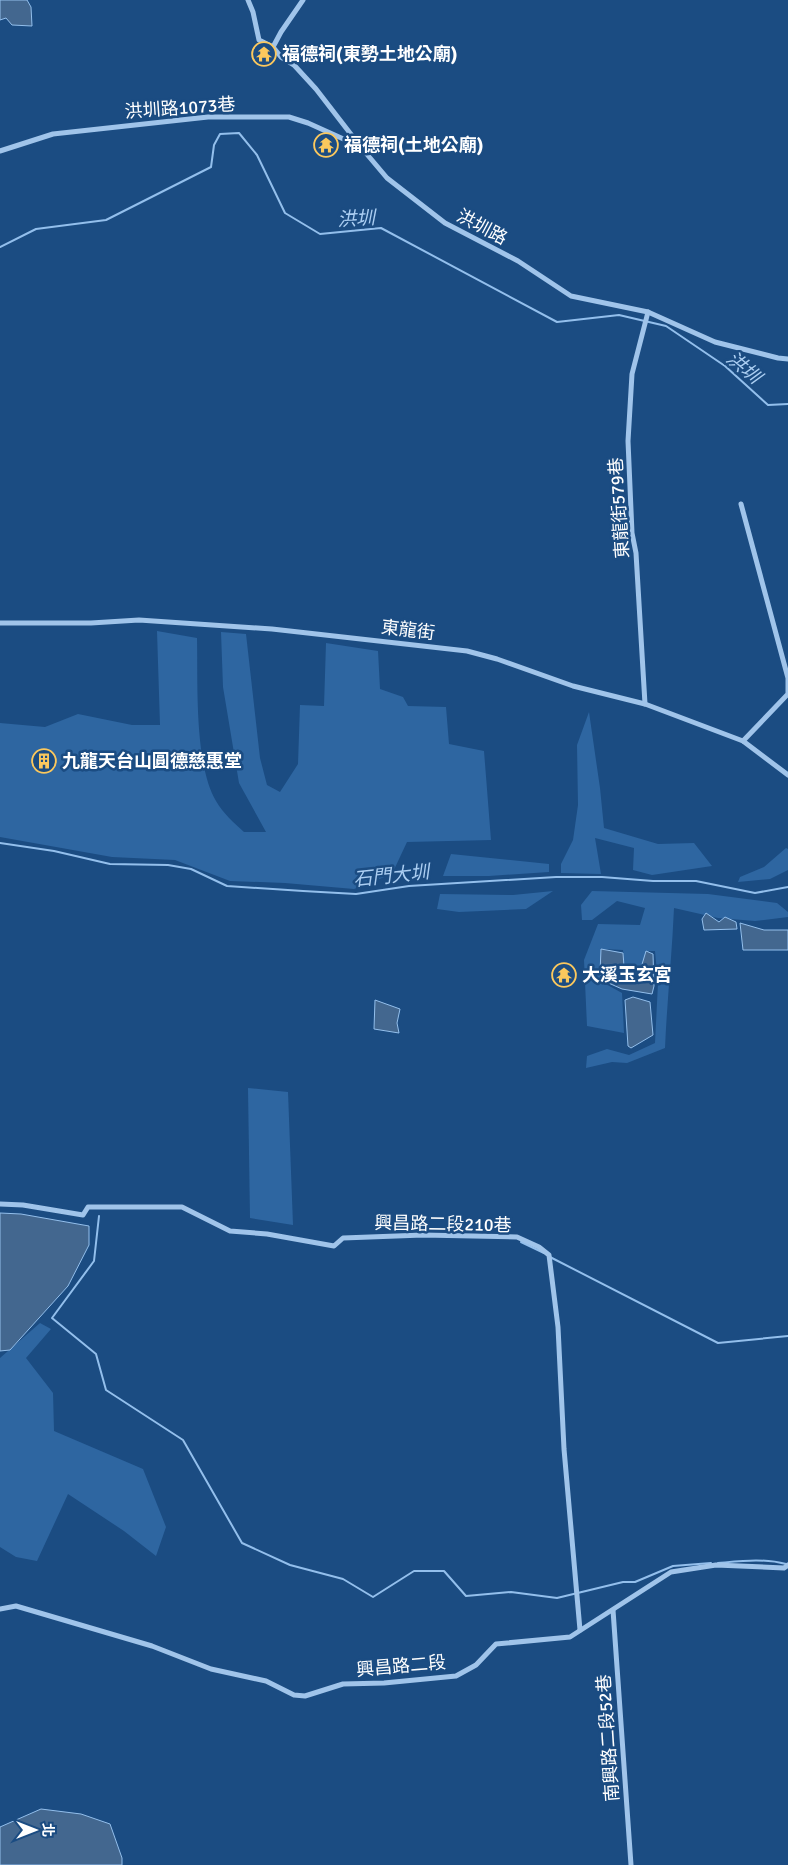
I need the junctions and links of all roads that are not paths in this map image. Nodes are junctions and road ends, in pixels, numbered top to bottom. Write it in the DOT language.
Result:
graph roads {
  1 [pos="248,0"];
  2 [pos="303,0"];
  3 [pos="273,47"];
  4 [pos="360,146"];
  5 [pos="0,151"];
  6 [pos="648,312"];
  7 [pos="788,359"];
  8 [pos="741,504"];
  9 [pos="0,623"];
  10 [pos="645,704"];
  11 [pos="743,742"];
  12 [pos="788,775"];
  13 [pos="0,1204"];
  14 [pos="787,1566"];
  15 [pos="0,1609"];
  16 [pos="613,1610"];
  17 [pos="580,1630"];
  18 [pos="631,1865"];
  1 -- 3 [label="street, 洪圳路"];
  2 -- 3 [label="street"];
  3 -- 4 [label="street, 洪圳路"];
  4 -- 5 [label="street, 洪圳路1073巷"];
  4 -- 6 [label="street, 洪圳路"];
  6 -- 7 [label="street, 洪圳路"];
  6 -- 10 [label="street, 東龍街579巷"];
  8 -- 11 [label="street"];
  9 -- 10 [label="street, 東龍街"];
  10 -- 11 [label="street, 東龍街"];
  11 -- 12 [label="street, 東龍街"];
  13 -- 17 [label="street, 興昌路二段210巷"];
  14 -- 16 [label="street, 興昌路二段"];
  15 -- 17 [label="street, 興昌路二段"];
  16 -- 17 [label="street, 興昌路二段"];
  16 -- 18 [label="street, 南興路二段52巷"];
}
